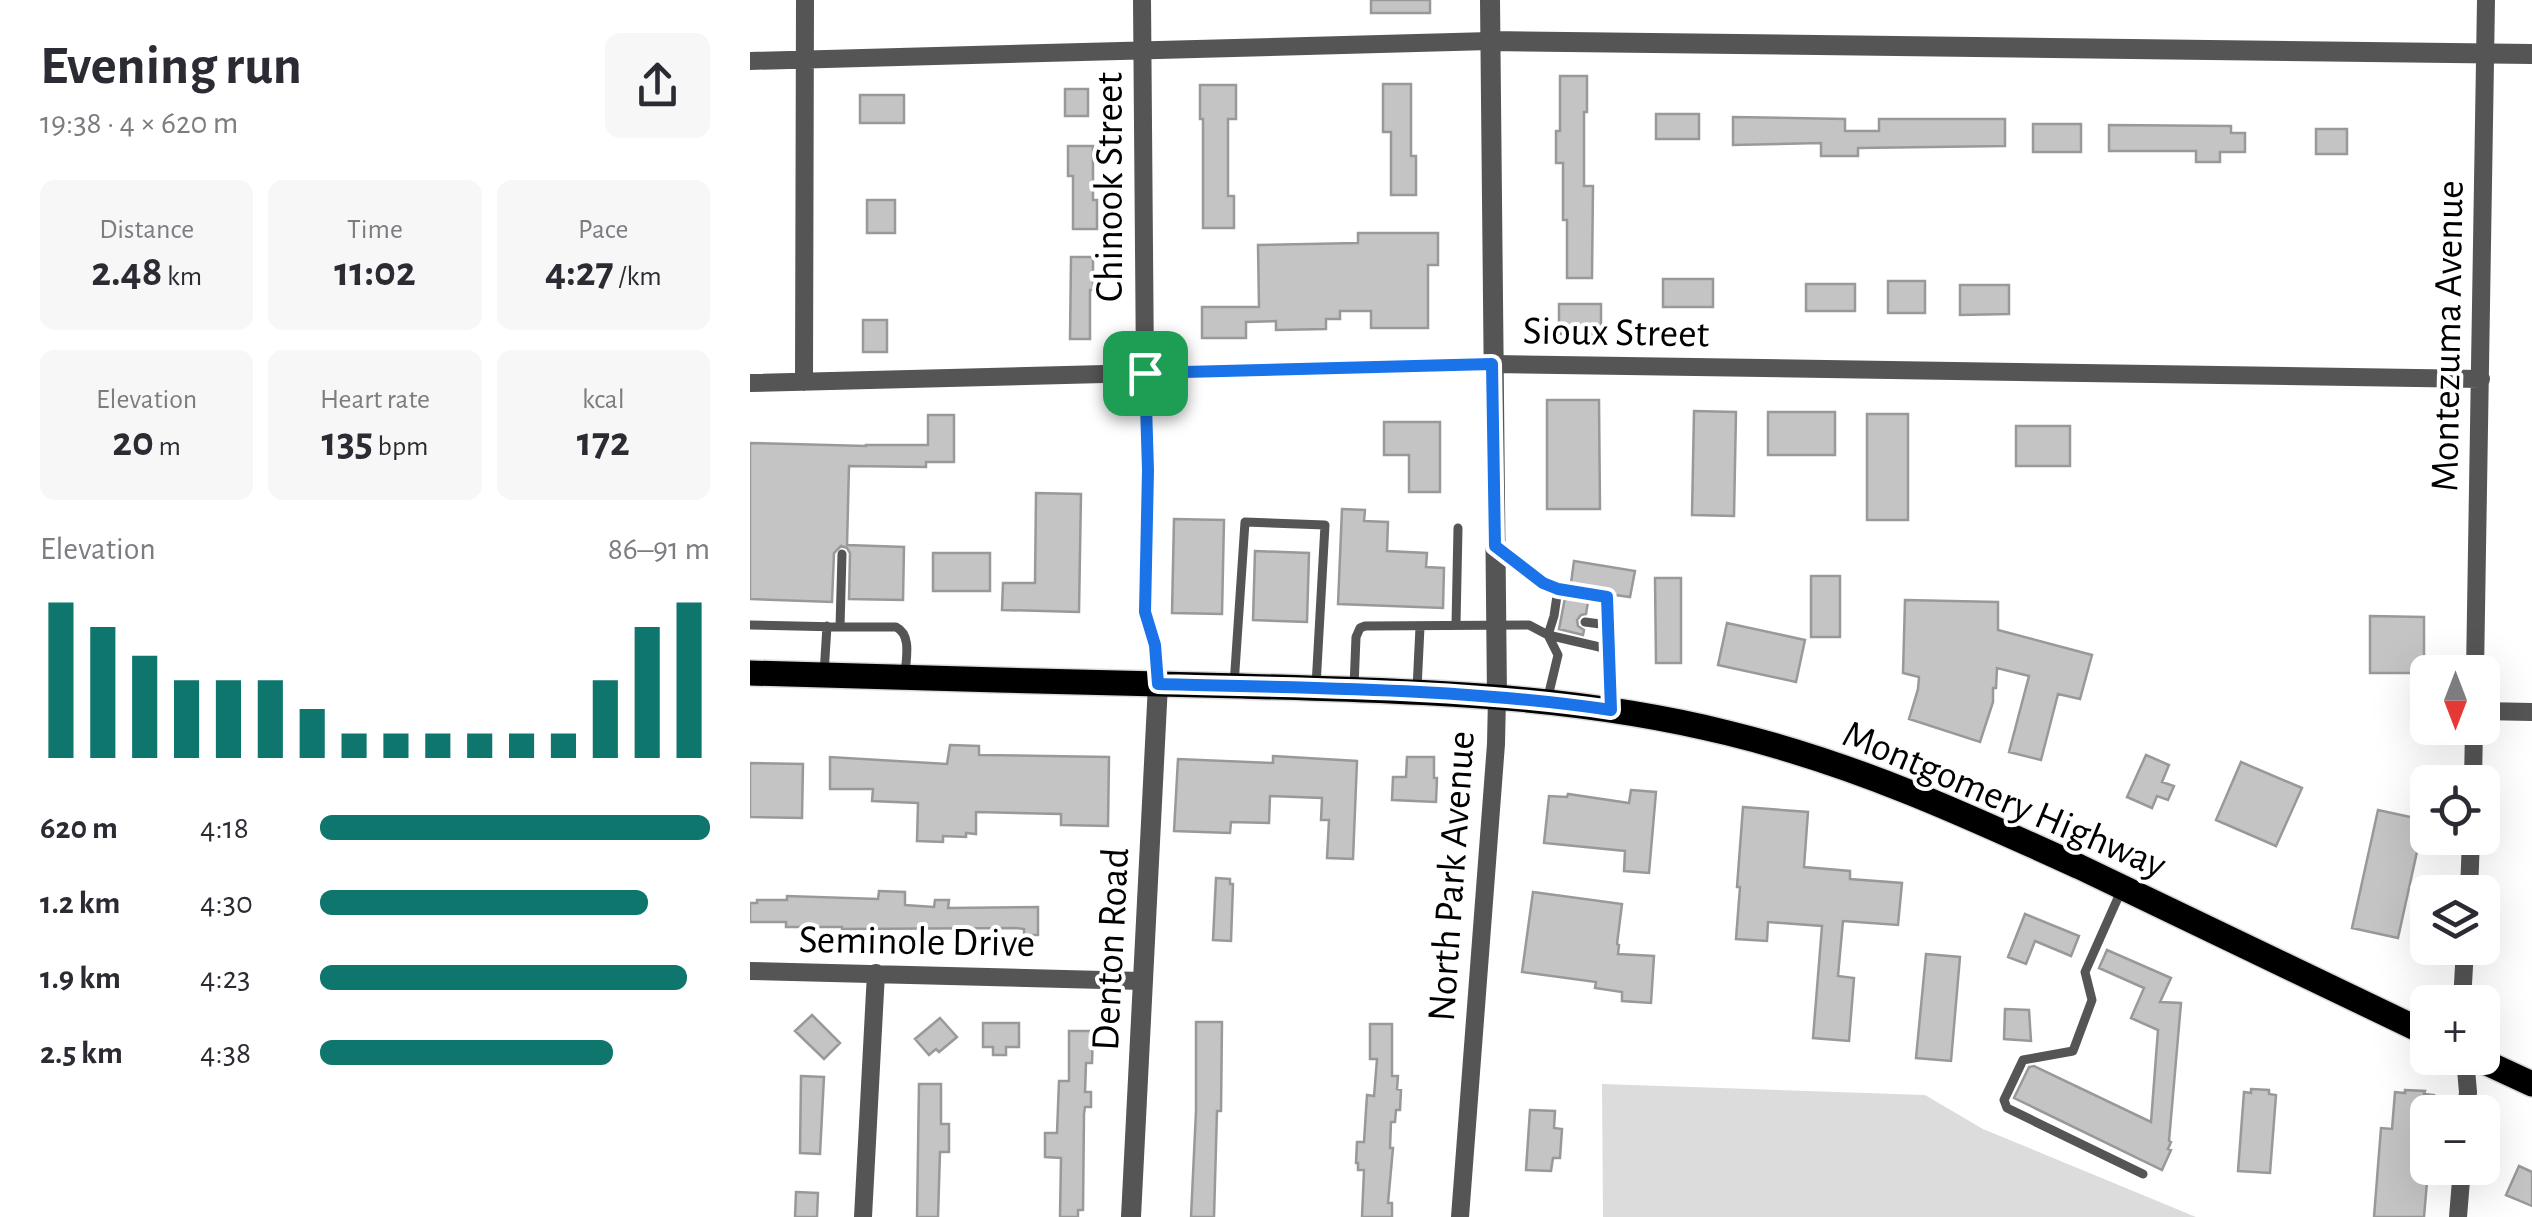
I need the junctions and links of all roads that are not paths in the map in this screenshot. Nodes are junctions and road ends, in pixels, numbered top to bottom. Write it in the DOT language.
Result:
graph roads {
  1 [pos="806,0"];
  2 [pos="1142,0"];
  3 [pos="1490,0"];
  4 [pos="2486,0"];
  5 [pos="1490,41"];
  6 [pos="1143,50"];
  7 [pos="2486,54"];
  8 [pos="2532,54"];
  9 [pos="806,59"];
  10 [pos="750,61"];
  11 [pos="1492,364"];
  12 [pos="1145,373"];
  13 [pos="2481,379"];
  14 [pos="804,382"];
  15 [pos="750,383"];
  16 [pos="1458,528"];
  17 [pos="1495,546"];
  18 [pos="842,554"];
  19 [pos="1558,589"];
  20 [pos="1585,622"];
  21 [pos="1456,624"];
  22 [pos="1497,625"];
  23 [pos="1608,625"];
  24 [pos="750,626"];
  25 [pos="826,626"];
  26 [pos="840,626"];
  27 [pos="1420,627"];
  28 [pos="1548,635"];
  29 [pos="1608,649"];
  30 [pos="2475,655"];
  31 [pos="750,674"];
  32 [pos="824,676"];
  33 [pos="905,677"];
  34 [pos="1158,684"];
  35 [pos="1234,686"];
  36 [pos="1316,688"];
  37 [pos="1354,690"];
  38 [pos="1417,691"];
  39 [pos="1497,696"];
  40 [pos="1547,701"];
  41 [pos="1611,710"];
  42 [pos="2500,712"];
  43 [pos="2532,712"];
  44 [pos="2123,887"];
  45 [pos="750,971"];
  46 [pos="876,974"];
  47 [pos="1142,981"];
  48 [pos="2410,1025"];
  49 [pos="2500,1069"];
  50 [pos="2532,1084"];
  51 [pos="2143,1174"];
  52 [pos="2461,1185"];
  53 [pos="864,1217"];
  54 [pos="1131,1217"];
  55 [pos="1460,1217"];
  56 [pos="2458,1217"];
  1 -- 9 [label="street"];
  2 -- 6 [label="street, Chinook Street"];
  3 -- 5 [label="street, North Park Avenue"];
  4 -- 7 [label="street, Montezuma Avenue"];
  5 -- 6 [label="street"];
  5 -- 7 [label="street"];
  5 -- 11 [label="street, North Park Avenue"];
  6 -- 9 [label="street"];
  6 -- 12 [label="street, Chinook Street"];
  7 -- 8 [label="street"];
  7 -- 13 [label="street, Montezuma Avenue"];
  9 -- 10 [label="street"];
  9 -- 14 [label="street"];
  11 -- 12 [label="street, Sioux Street"];
  11 -- 13 [label="street, Sioux Street"];
  11 -- 17 [label="street, North Park Avenue"];
  12 -- 14 [label="street, Sioux Street"];
  12 -- 34 [label="lane"];
  13 -- 30 [label="street, Montezuma Avenue"];
  14 -- 15 [label="street, Sioux Street"];
  16 -- 21 [label="lane"];
  17 -- 19 [label="lane"];
  17 -- 22 [label="street, North Park Avenue"];
  18 -- 26 [label="lane"];
  19 -- 23 [label="lane"];
  19 -- 28 [label="lane"];
  20 -- 23 [label="lane"];
  21 -- 22 [label="lane"];
  21 -- 27 [label="lane"];
  22 -- 28 [label="lane"];
  22 -- 39 [label="street, North Park Avenue"];
  23 -- 29 [label="lane"];
  24 -- 25 [label="lane"];
  25 -- 26 [label="lane"];
  25 -- 32 [label="lane"];
  26 -- 33 [label="lane"];
  27 -- 37 [label="lane"];
  27 -- 38 [label="lane"];
  28 -- 29 [label="lane"];
  28 -- 40 [label="lane"];
  29 -- 41 [label="lane"];
  31 -- 32 [label="main road, Montgomery Highway"];
  32 -- 33 [label="main road, Montgomery Highway"];
  33 -- 34 [label="main road, Montgomery Highway"];
  34 -- 35 [label="main road, Montgomery Highway"];
  34 -- 47 [label="street, Denton Road"];
  35 -- 36 [label="main road, Montgomery Highway"];
  35 -- 36 [label="lane"];
  36 -- 37 [label="main road, Montgomery Highway"];
  37 -- 38 [label="main road, Montgomery Highway"];
  38 -- 39 [label="main road, Montgomery Highway"];
  39 -- 40 [label="main road, Montgomery Highway"];
  39 -- 55 [label="street, North Park Avenue"];
  40 -- 41 [label="main road, Montgomery Highway"];
  41 -- 44 [label="main road, Montgomery Highway"];
  42 -- 43 [label="street"];
  44 -- 48 [label="main road, Montgomery Highway"];
  44 -- 51 [label="lane"];
  45 -- 46 [label="street, Seminole Drive"];
  46 -- 47 [label="street, Seminole Drive"];
  46 -- 53 [label="street"];
  47 -- 54 [label="street, Denton Road"];
  49 -- 50 [label="main road"];
  52 -- 56 [label="street"];
}
